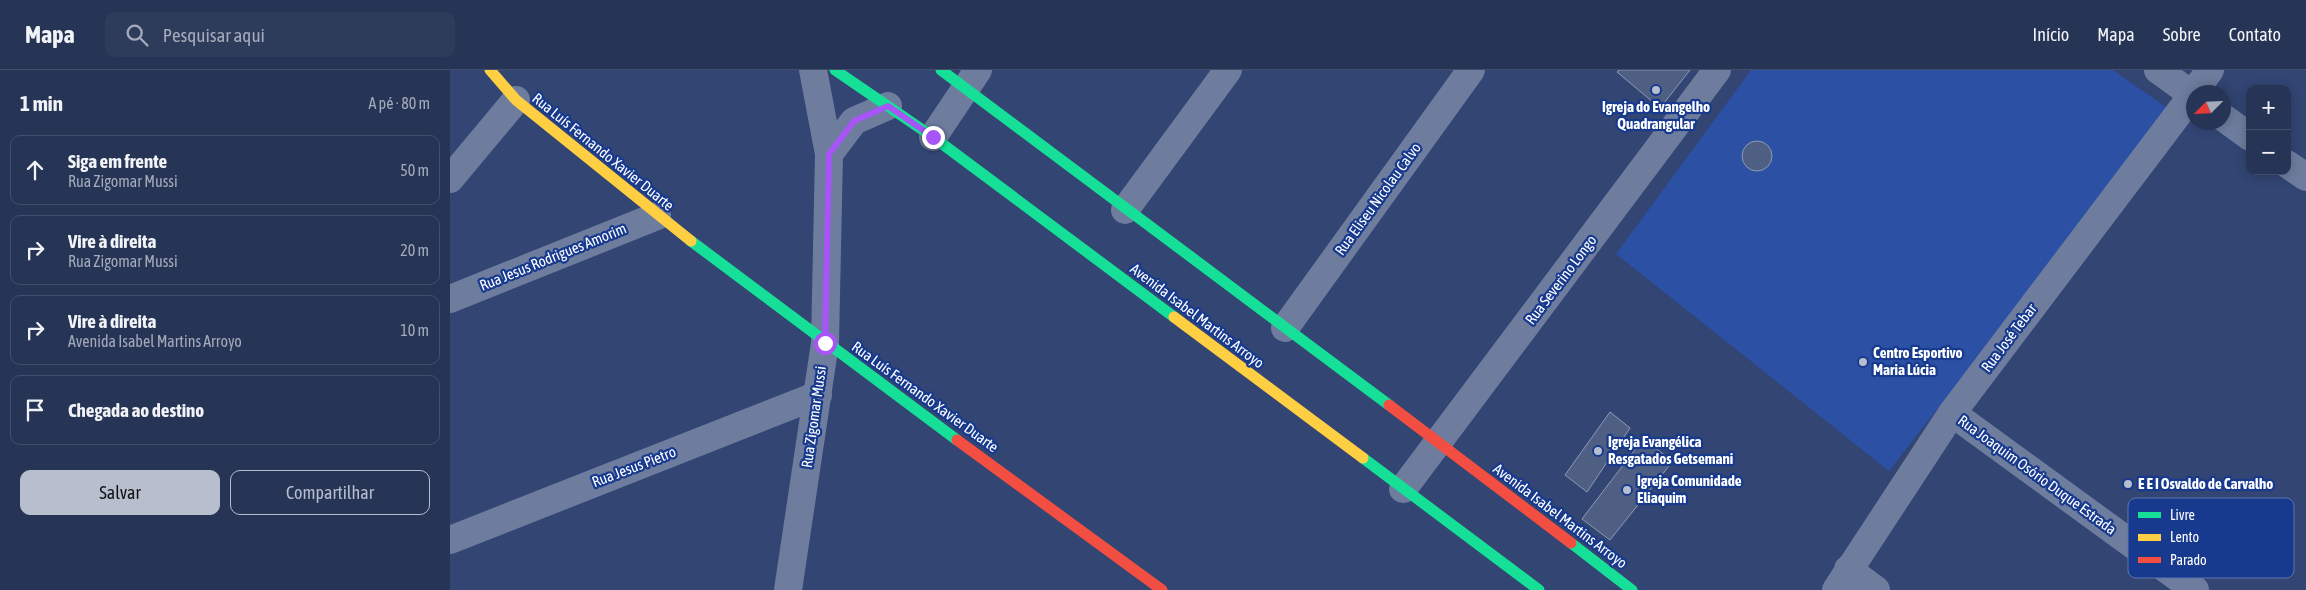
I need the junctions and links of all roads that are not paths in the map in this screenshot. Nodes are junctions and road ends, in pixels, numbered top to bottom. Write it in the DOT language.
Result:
graph roads {
  1 [pos="490,70"];
  2 [pos="813,70"];
  3 [pos="835,70"];
  4 [pos="940,70"];
  5 [pos="1228,70"];
  6 [pos="1471,70"];
  7 [pos="1717,70"];
  8 [pos="2158,70"];
  9 [pos="2210,70"];
  10 [pos="972,78"];
  11 [pos="2199,85"];
  12 [pos="2186,89"];
  13 [pos="516,100"];
  14 [pos="2186,103"];
  15 [pos="888,106"];
  16 [pos="2231,123"];
  17 [pos="2246,134"];
  18 [pos="933,137"];
  19 [pos="829,154"];
  20 [pos="2291,167"];
  21 [pos="2306,177"];
  22 [pos="450,180"];
  23 [pos="1125,210"];
  24 [pos="657,216"];
  25 [pos="450,299"];
  26 [pos="1284,328"];
  27 [pos="825,343"];
  28 [pos="818,395"];
  29 [pos="1952,413"];
  30 [pos="1440,443"];
  31 [pos="1403,490"];
  32 [pos="450,540"];
  33 [pos="2128,541"];
  34 [pos="2179,578"];
  35 [pos="1842,579"];
  36 [pos="792,587"];
  37 [pos="1162,590"];
  38 [pos="1539,590"];
  39 [pos="1632,590"];
  40 [pos="1876,590"];
  41 [pos="2196,590"];
  1 -- 13 [label="street, Rua Luís Fernando Xavier Duarte"];
  2 -- 19 [label="street, Rua Zigomar Mussi"];
  3 -- 15 [label="street, Avenida Isabel Martins Arroyo"];
  4 -- 10 [label="street, Avenida Isabel Martins Arroyo"];
  5 -- 23 [label="street"];
  6 -- 26 [label="street, Rua Eliseu Nicolau Calvo"];
  7 -- 30 [label="street, Rua Severino Longo"];
  8 -- 12 [label="street"];
  9 -- 11 [label="street, Rua José Tebar"];
  10 -- 18 [label="street"];
  10 -- 23 [label="street, Avenida Isabel Martins Arroyo"];
  13 -- 22 [label="street"];
  13 -- 24 [label="street, Rua Luís Fernando Xavier Duarte"];
  14 -- 29 [label="street, Rua José Tebar"];
  15 -- 18 [label="street, Avenida Isabel Martins Arroyo"];
  15 -- 19 [label="street"];
  16 -- 17 [label="street"];
  18 -- 31 [label="street, Avenida Isabel Martins Arroyo"];
  19 -- 27 [label="street, Rua Zigomar Mussi"];
  20 -- 21 [label="street"];
  23 -- 26 [label="street, Avenida Isabel Martins Arroyo"];
  24 -- 25 [label="street, Rua Jesus Rodrigues Amorim"];
  24 -- 27 [label="street, Rua Luís Fernando Xavier Duarte"];
  26 -- 30 [label="street, Avenida Isabel Martins Arroyo"];
  27 -- 28 [label="street, Rua Zigomar Mussi"];
  27 -- 37 [label="street, Rua Luís Fernando Xavier Duarte"];
  28 -- 32 [label="street, Rua Jesus Pietro"];
  28 -- 36 [label="street, Rua Zigomar Mussi"];
  29 -- 33 [label="street, Rua Joaquim Osório Duque Estrada"];
  29 -- 35 [label="street, Rua José Tebar"];
  30 -- 31 [label="street, Rua Severino Longo"];
  30 -- 39 [label="street, Avenida Isabel Martins Arroyo"];
  31 -- 38 [label="street, Avenida Isabel Martins Arroyo"];
  34 -- 41 [label="street, Rua Joaquim Osório Duque Estrada"];
  35 -- 40 [label="street"];
}
